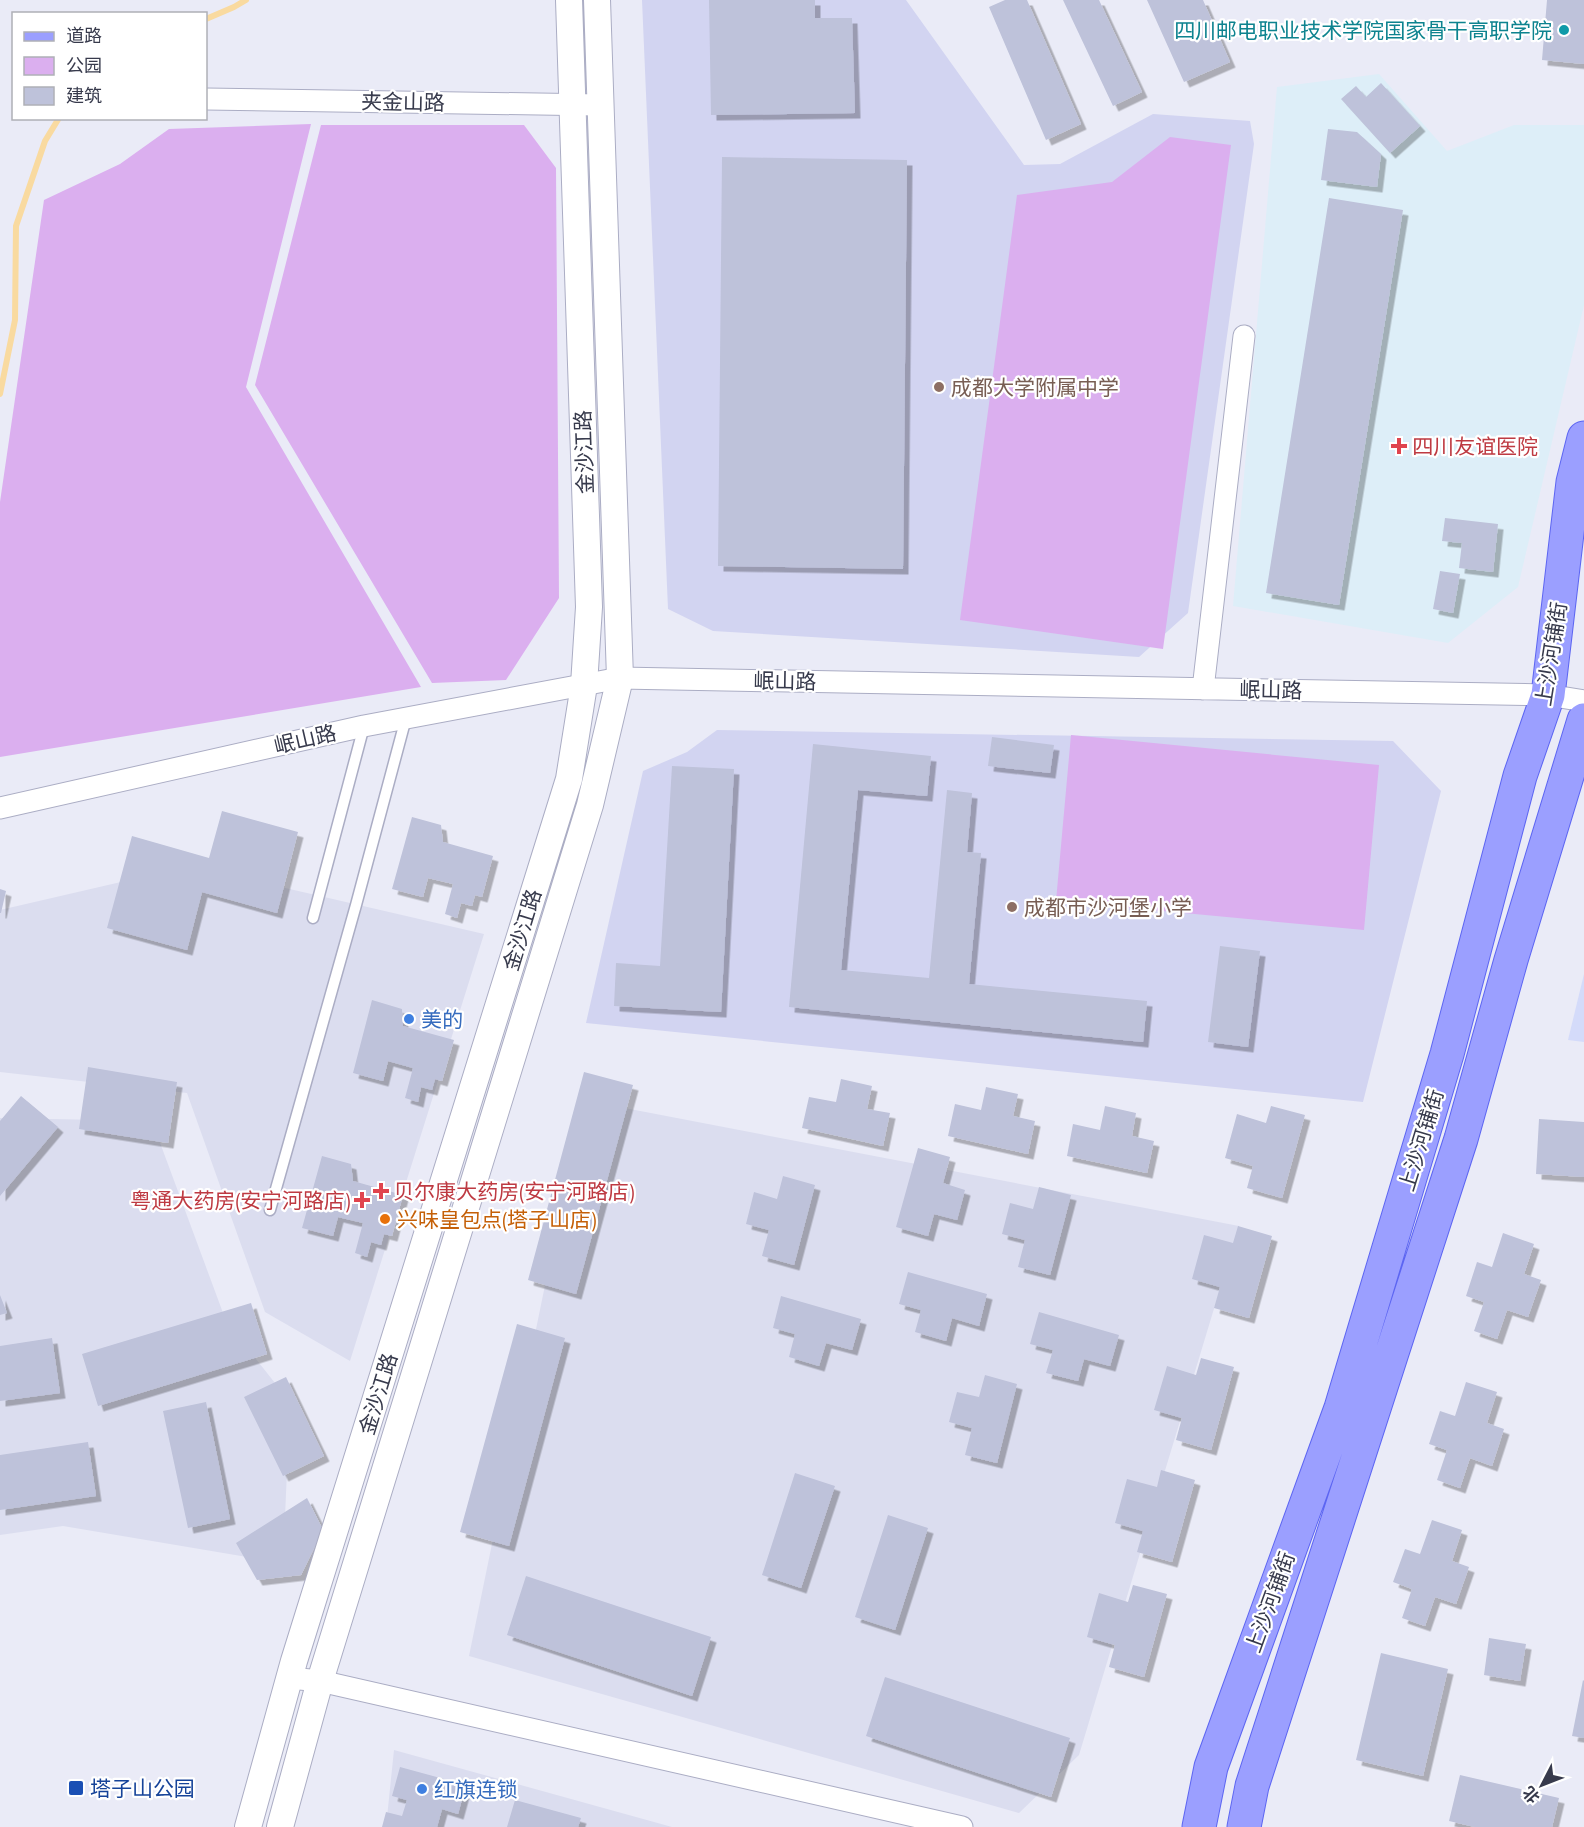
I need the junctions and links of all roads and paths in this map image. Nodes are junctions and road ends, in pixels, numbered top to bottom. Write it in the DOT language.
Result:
graph roads {
  1 [pos="569,0"];
  2 [pos="597,0"];
  3 [pos="207,99"];
  4 [pos="573,104"];
  5 [pos="600,105"];
  6 [pos="1244,336"];
  7 [pos="1584,438"];
  8 [pos="620,678"];
  9 [pos="584,685"];
  10 [pos="1203,689"];
  11 [pos="1548,695"];
  12 [pos="1584,701"];
  13 [pos="405,718"];
  14 [pos="1584,720"];
  15 [pos="364,726"];
  16 [pos="0,808"];
  17 [pos="313,918"];
  18 [pos="270,1210"];
  19 [pos="290,1677"];
  20 [pos="320,1681"];
  21 [pos="248,1827"];
  22 [pos="280,1827"];
  23 [pos="962,1827"];
  24 [pos="1198,1827"];
  25 [pos="1244,1827"];
  1 -- 4 [label="street, 金沙江路"];
  2 -- 5 [label="street"];
  3 -- 4 [label="street, 夹金山路"];
  4 -- 5 [label="street, 夹金山路"];
  4 -- 9 [label="street, 金沙江路"];
  5 -- 8 [label="street"];
  6 -- 10 [label="street"];
  7 -- 11 [label="main road, 上沙河铺街"];
  8 -- 9 [label="street, 岷山路"];
  8 -- 10 [label="street, 岷山路"];
  8 -- 20 [label="street"];
  9 -- 13 [label="street, 岷山路"];
  9 -- 19 [label="street, 金沙江路"];
  10 -- 11 [label="street, 岷山路"];
  11 -- 12 [label="street, 岷山路"];
  11 -- 24 [label="main road, 上沙河铺街"];
  13 -- 15 [label="street, 岷山路"];
  13 -- 18 [label="lane"];
  14 -- 25 [label="main road, 上沙河铺街"];
  15 -- 16 [label="street, 岷山路"];
  15 -- 17 [label="lane"];
  19 -- 20 [label="street"];
  19 -- 21 [label="street, 金沙江路"];
  20 -- 22 [label="street"];
  20 -- 23 [label="street"];
}
